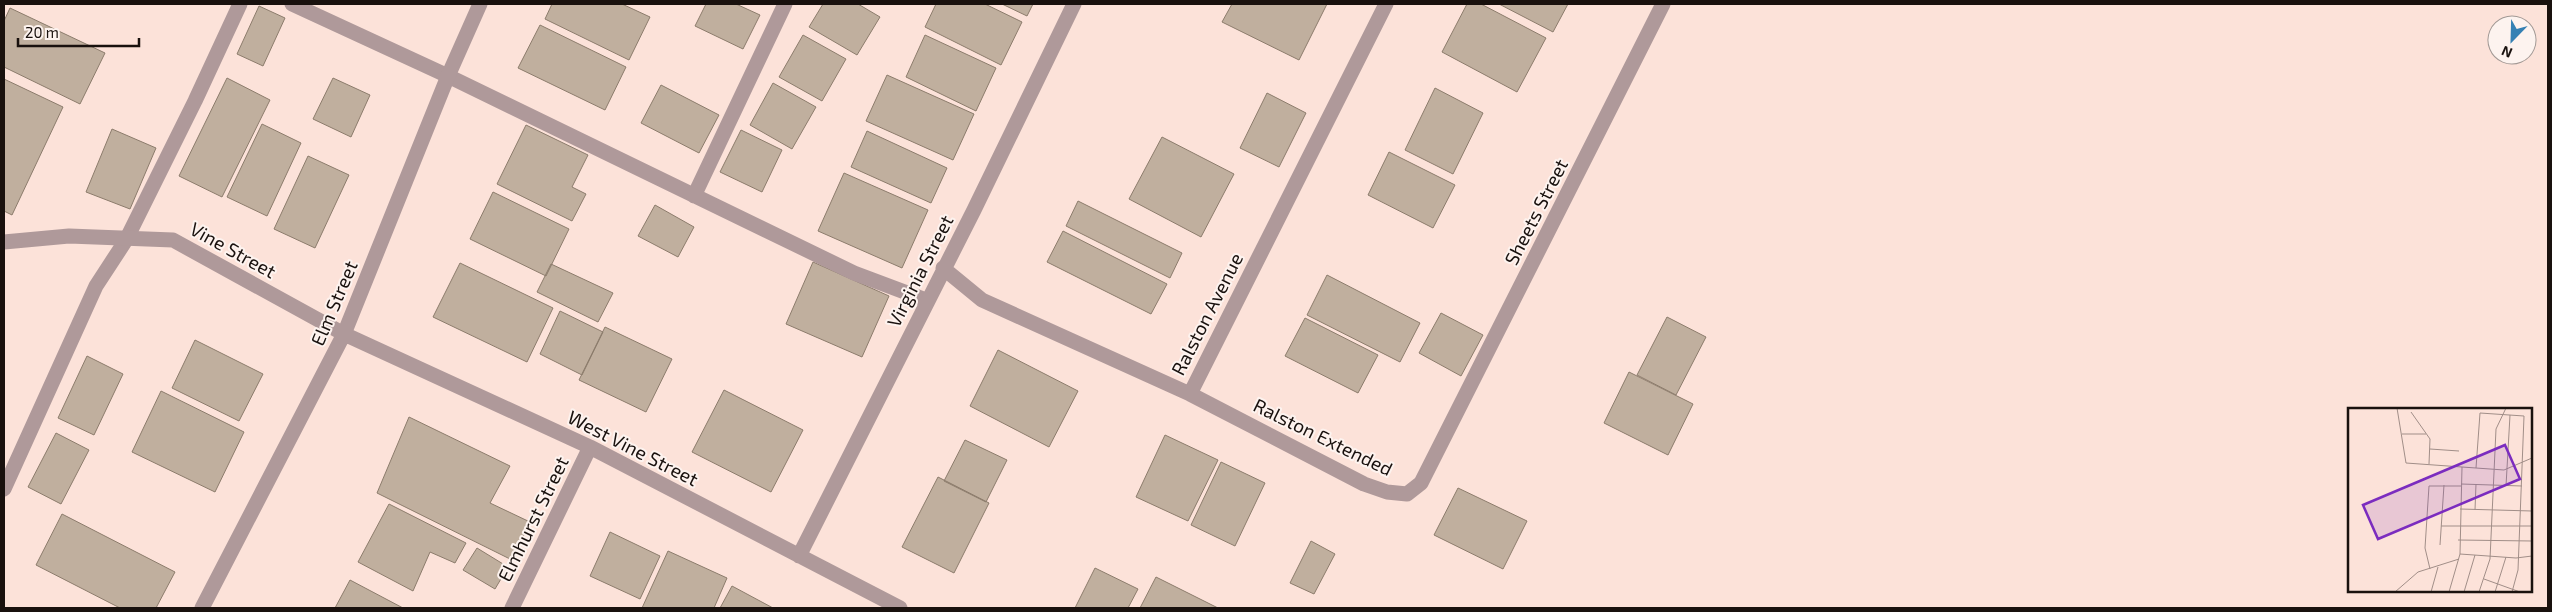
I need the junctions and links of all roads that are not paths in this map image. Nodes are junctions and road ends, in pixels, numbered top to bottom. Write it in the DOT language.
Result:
graph roads {
  1 [pos="240,4"];
  2 [pos="292,4"];
  3 [pos="480,4"];
  4 [pos="785,4"];
  5 [pos="1074,4"];
  6 [pos="1386,4"];
  7 [pos="1663,4"];
  8 [pos="448,76"];
  9 [pos="694,196"];
  10 [pos="126,240"];
  11 [pos="4,242"];
  12 [pos="943,268"];
  13 [pos="926,300"];
  14 [pos="344,334"];
  15 [pos="1190,394"];
  16 [pos="1443,438"];
  17 [pos="590,447"];
  18 [pos="4,489"];
  19 [pos="799,556"];
  20 [pos="202,608"];
  21 [pos="512,608"];
  22 [pos="900,608"];
  1 -- 10 [label="street"];
  2 -- 8 [label="street"];
  3 -- 8 [label="street, Elm Street"];
  4 -- 9 [label="street"];
  5 -- 12 [label="street, Virginia Street"];
  6 -- 15 [label="street, Ralston Avenue"];
  7 -- 16 [label="street, Sheets Street"];
  8 -- 9 [label="street"];
  8 -- 14 [label="street, Elm Street"];
  9 -- 13 [label="street"];
  10 -- 11 [label="street, Vine Street"];
  10 -- 14 [label="street, Vine Street"];
  10 -- 18 [label="street"];
  12 -- 13 [label="street, Virginia Street"];
  12 -- 15 [label="street, Ralston Avenue"];
  13 -- 19 [label="street, Virginia Street"];
  14 -- 17 [label="street, West Vine Street"];
  14 -- 20 [label="street, Elm Street"];
  15 -- 16 [label="street, Ralston Extended"];
  17 -- 19 [label="street, West Vine Street"];
  17 -- 21 [label="street, Elmhurst Street"];
  19 -- 22 [label="street, West Vine Street"];
}
